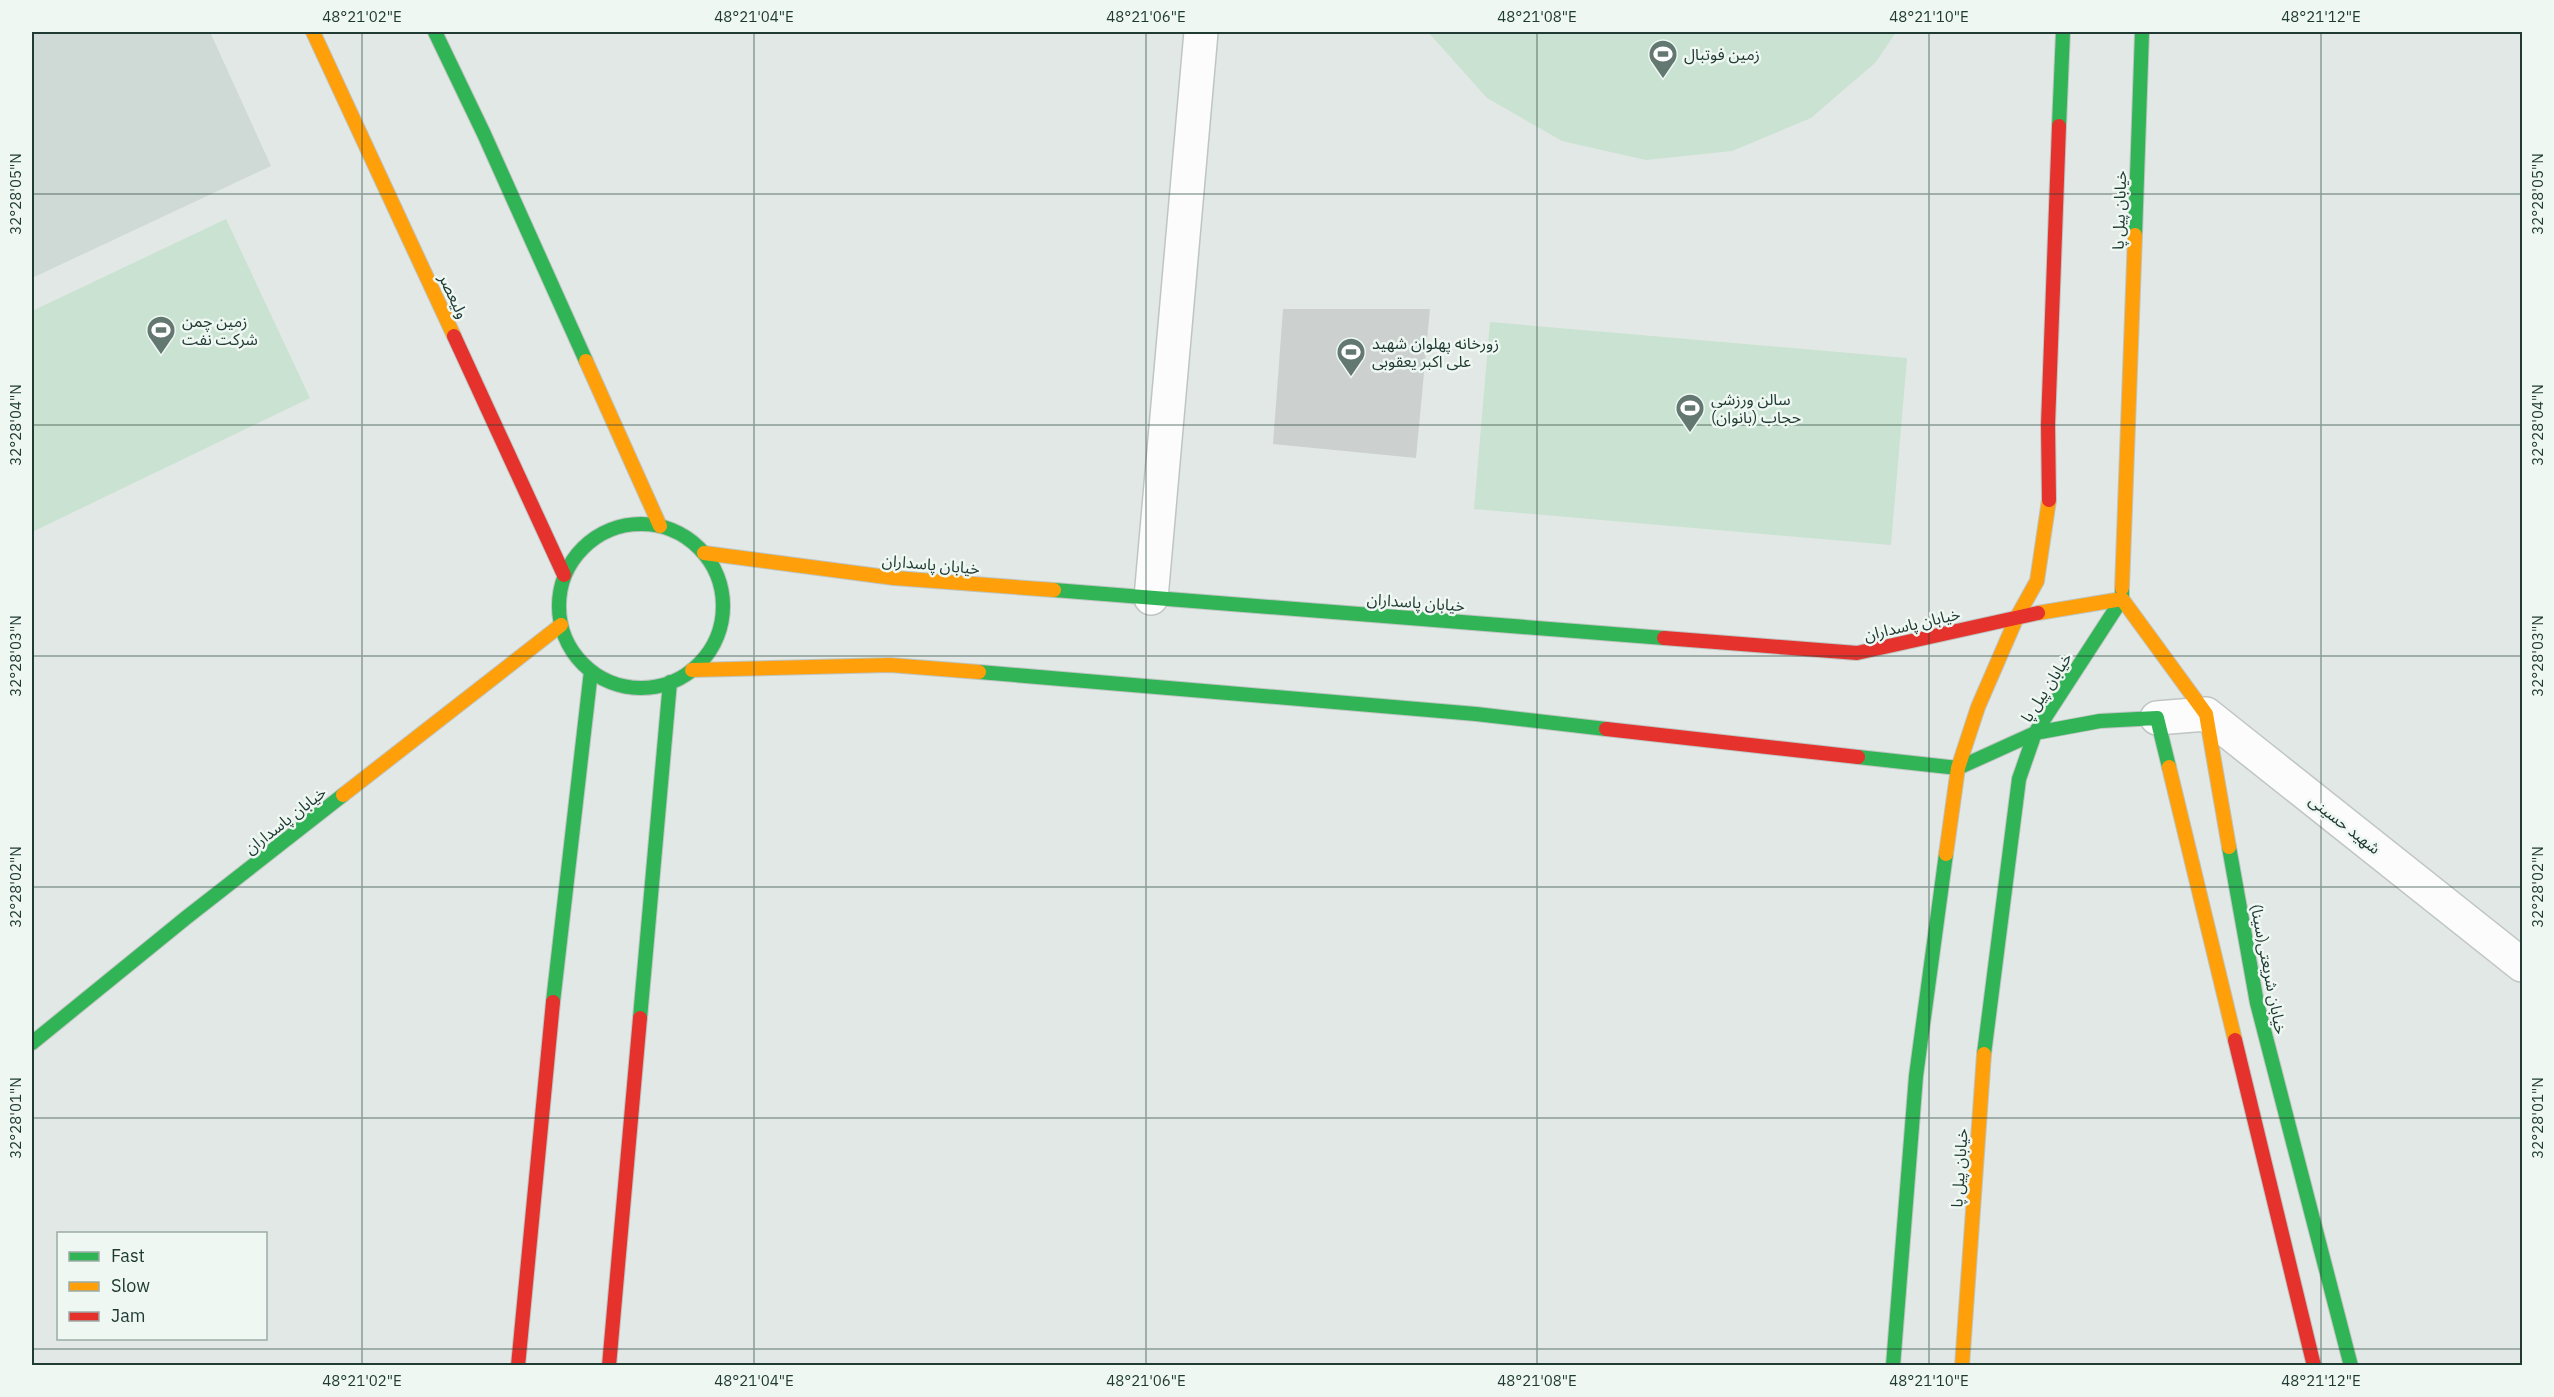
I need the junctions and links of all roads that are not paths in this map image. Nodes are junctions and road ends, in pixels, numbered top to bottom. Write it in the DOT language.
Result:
graph roads {
  1 [pos="313,32"];
  2 [pos="435,32"];
  3 [pos="1201,32"];
  4 [pos="2063,32"];
  5 [pos="2142,32"];
  6 [pos="660,526"];
  7 [pos="704,553"];
  8 [pos="564,575"];
  9 [pos="1151,598"];
  10 [pos="2122,599"];
  11 [pos="2017,617"];
  12 [pos="561,626"];
  13 [pos="692,669"];
  14 [pos="591,671"];
  15 [pos="670,682"];
  16 [pos="2205,714"];
  17 [pos="2157,718"];
  18 [pos="2035,733"];
  19 [pos="1958,768"];
  20 [pos="2523,965"];
  21 [pos="32,1043"];
  22 [pos="518,1365"];
  23 [pos="609,1365"];
  24 [pos="1893,1365"];
  25 [pos="1962,1365"];
  26 [pos="2314,1365"];
  27 [pos="2351,1365"];
  1 -- 8 [label="main road, ولیعصر"];
  2 -- 6 [label="main road"];
  3 -- 9 [label="street"];
  4 -- 11 [label="main road"];
  5 -- 10 [label="main road, خیابان پیل پا"];
  6 -- 7 [label="main road"];
  6 -- 8 [label="main road"];
  7 -- 9 [label="main road, خیابان پاسداران"];
  7 -- 13 [label="main road"];
  8 -- 12 [label="main road"];
  9 -- 11 [label="main road, خیابان پاسداران"];
  10 -- 11 [label="main road, خیابان پاسداران"];
  10 -- 16 [label="main road, خیابان شریعتی(سینا)"];
  10 -- 18 [label="main road, خیابان پیل پا"];
  11 -- 19 [label="main road"];
  12 -- 14 [label="main road"];
  12 -- 21 [label="main road, خیابان پاسداران"];
  13 -- 15 [label="main road"];
  13 -- 19 [label="main road"];
  14 -- 15 [label="main road"];
  14 -- 22 [label="main road"];
  15 -- 23 [label="main road"];
  16 -- 17 [label="street"];
  16 -- 20 [label="street, شهید حسینی"];
  16 -- 27 [label="main road, خیابان شریعتی(سینا)"];
  17 -- 18 [label="main road"];
  17 -- 26 [label="main road"];
  18 -- 19 [label="main road"];
  18 -- 25 [label="main road, خیابان پیل پا"];
  19 -- 24 [label="main road"];
}
